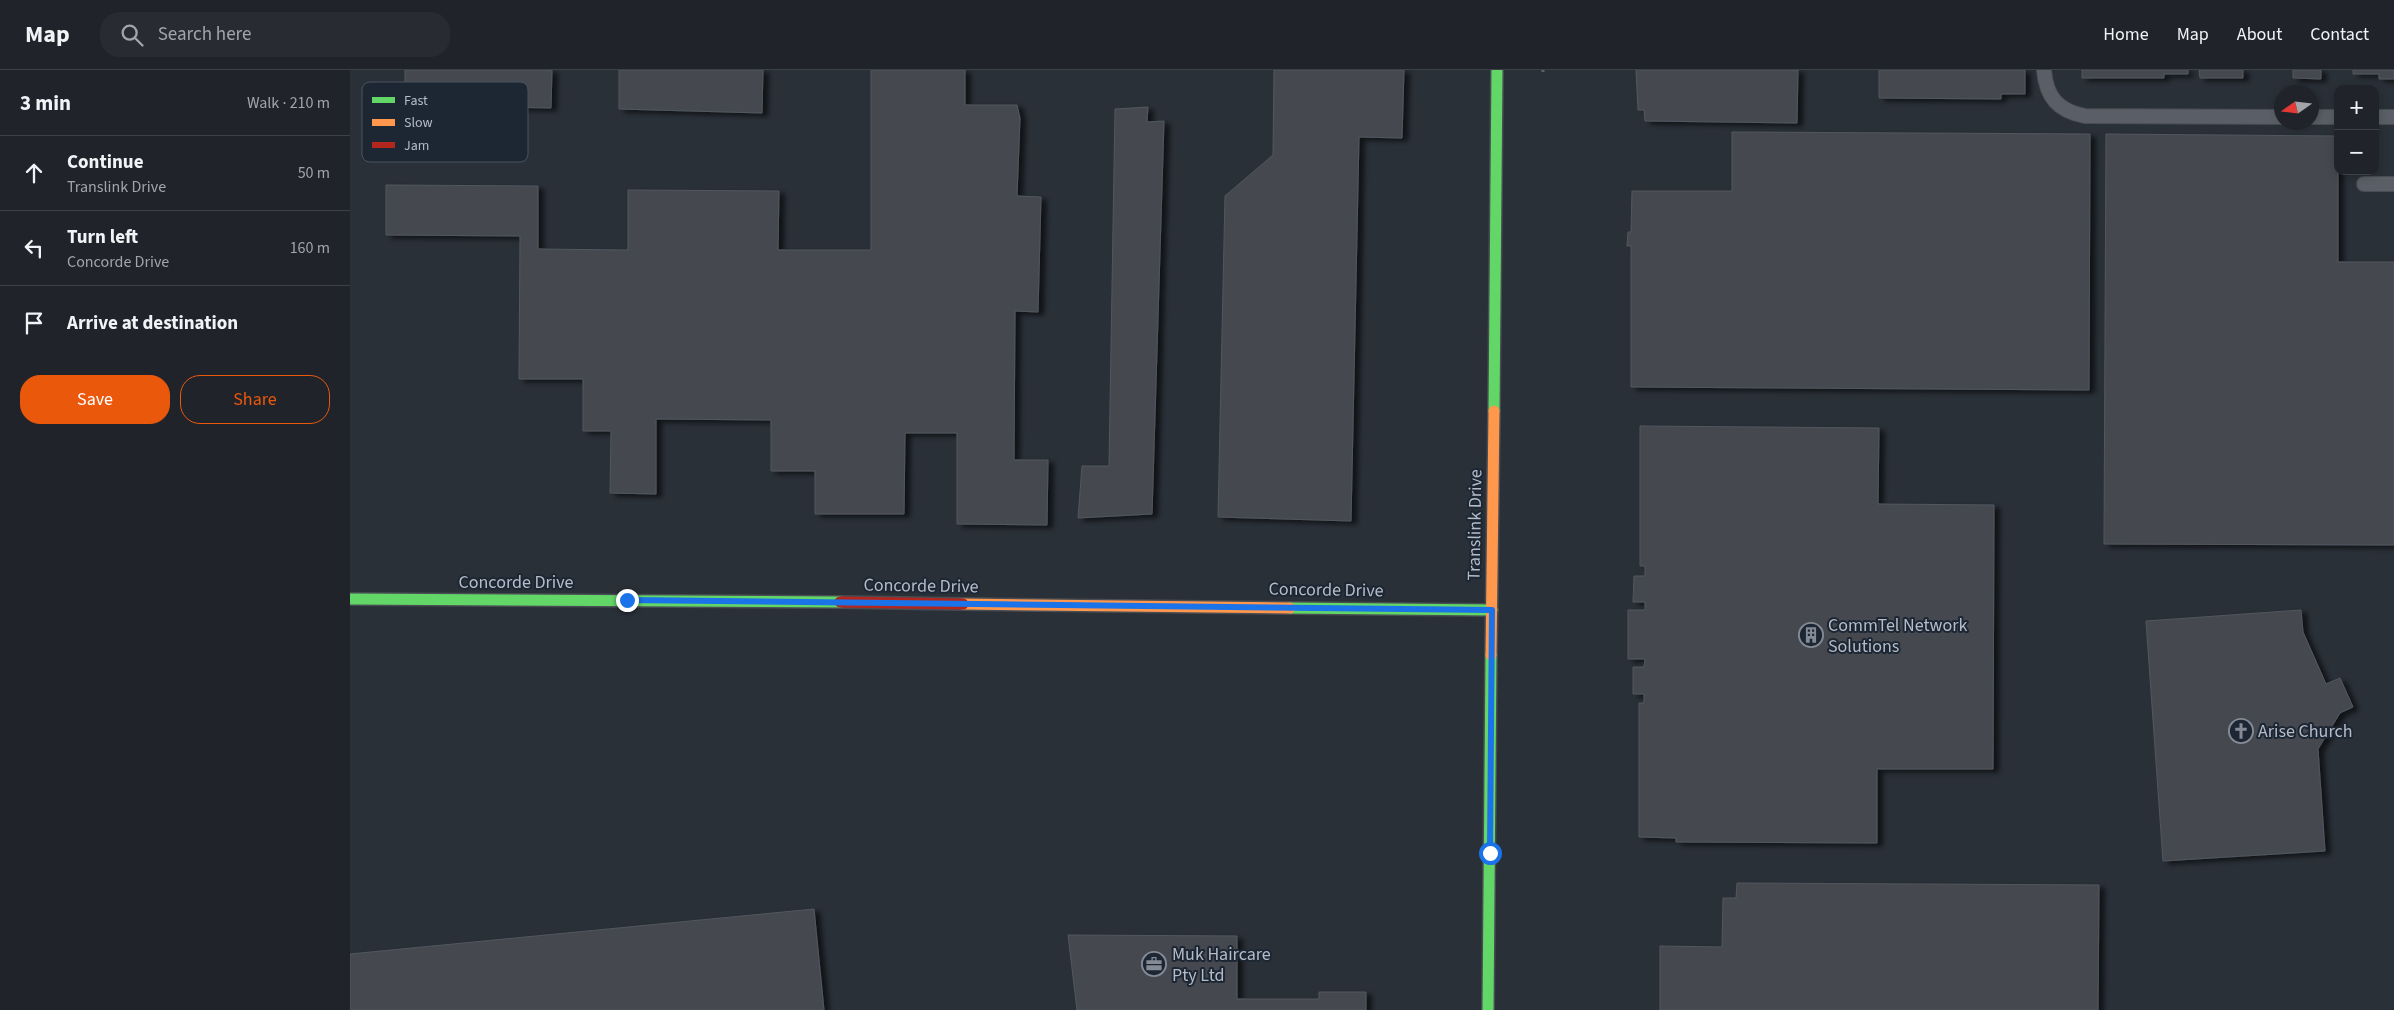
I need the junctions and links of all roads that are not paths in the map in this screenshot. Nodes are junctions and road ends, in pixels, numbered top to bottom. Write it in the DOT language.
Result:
graph roads {
  1 [pos="1497,70"];
  2 [pos="2044,70"];
  3 [pos="2274,117"];
  4 [pos="2319,117"];
  5 [pos="2334,117"];
  6 [pos="2379,117"];
  7 [pos="2394,117"];
  8 [pos="2364,184"];
  9 [pos="2394,184"];
  10 [pos="350,599"];
  11 [pos="1492,610"];
  12 [pos="1488,1010"];
  1 -- 11 [label="street, Translink Drive"];
  2 -- 3 [label="lane"];
  4 -- 5 [label="lane"];
  6 -- 7 [label="lane"];
  8 -- 9 [label="lane"];
  10 -- 11 [label="street, Concorde Drive"];
  11 -- 12 [label="street, Translink Drive"];
}
